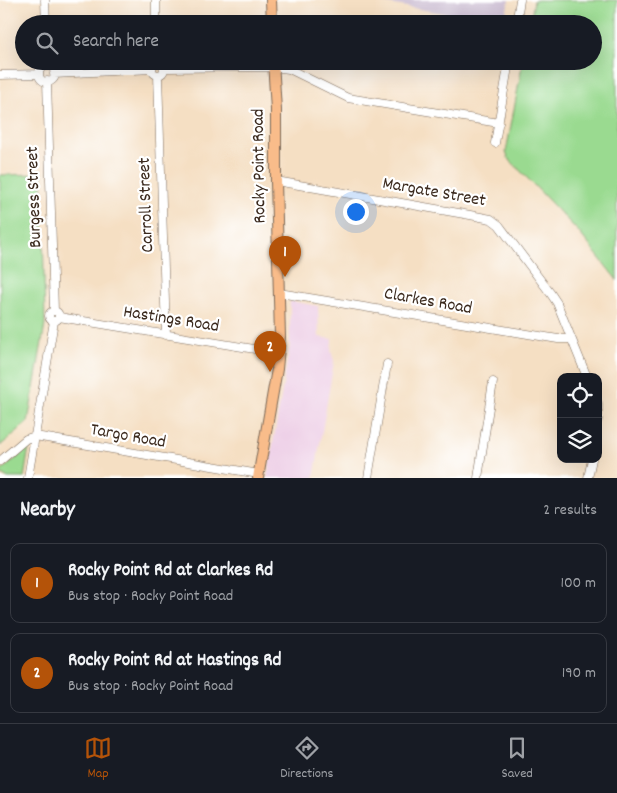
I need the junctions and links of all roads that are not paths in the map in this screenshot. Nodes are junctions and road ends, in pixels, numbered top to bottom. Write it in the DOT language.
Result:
graph roads {
  1 [pos="45,0"];
  2 [pos="156,0"];
  3 [pos="271,0"];
  4 [pos="520,0"];
  5 [pos="46,15"];
  6 [pos="156,15"];
  7 [pos="272,15"];
  8 [pos="518,15"];
  9 [pos="40,70"];
  10 [pos="53,70"];
  11 [pos="113,70"];
  12 [pos="158,70"];
  13 [pos="273,70"];
  14 [pos="291,70"];
  15 [pos="507,70"];
  16 [pos="39,74"];
  17 [pos="54,74"];
  18 [pos="0,75"];
  19 [pos="47,82"];
  20 [pos="498,123"];
  21 [pos="495,143"];
  22 [pos="276,181"];
  23 [pos="279,293"];
  24 [pos="56,316"];
  25 [pos="166,335"];
  26 [pos="571,339"];
  27 [pos="279,354"];
  28 [pos="386,364"];
  29 [pos="585,373"];
  30 [pos="494,382"];
  31 [pos="35,436"];
  32 [pos="0,461"];
  33 [pos="591,463"];
  34 [pos="258,476"];
  35 [pos="28,478"];
  36 [pos="368,478"];
  37 [pos="478,478"];
  38 [pos="588,478"];
  1 -- 5 [label="street"];
  2 -- 6 [label="street"];
  3 -- 7 [label="main road"];
  4 -- 8 [label="street"];
  9 -- 16 [label="street"];
  10 -- 17 [label="street"];
  11 -- 17 [label="street"];
  12 -- 25 [label="street, Carroll Street"];
  13 -- 22 [label="main road, Rocky Point Road"];
  14 -- 20 [label="street"];
  15 -- 20 [label="street"];
  16 -- 18 [label="street"];
  16 -- 19 [label="street"];
  17 -- 19 [label="street"];
  19 -- 24 [label="street, Burgess Street"];
  20 -- 21 [label="street"];
  22 -- 23 [label="main road, Rocky Point Road"];
  22 -- 26 [label="street, Margate Street"];
  23 -- 26 [label="street, Clarkes Road"];
  23 -- 27 [label="main road, Rocky Point Road"];
  24 -- 25 [label="street, Hastings Road"];
  24 -- 31 [label="street, Burgess Street"];
  25 -- 27 [label="street, Hastings Road"];
  26 -- 29 [label="street, Margate Street"];
  27 -- 34 [label="main road, Rocky Point Road"];
  28 -- 36 [label="street"];
  30 -- 37 [label="street"];
  31 -- 32 [label="street"];
  31 -- 34 [label="street, Targo Road"];
  31 -- 35 [label="street, Burgess Street"];
  33 -- 38 [label="street"];
}
